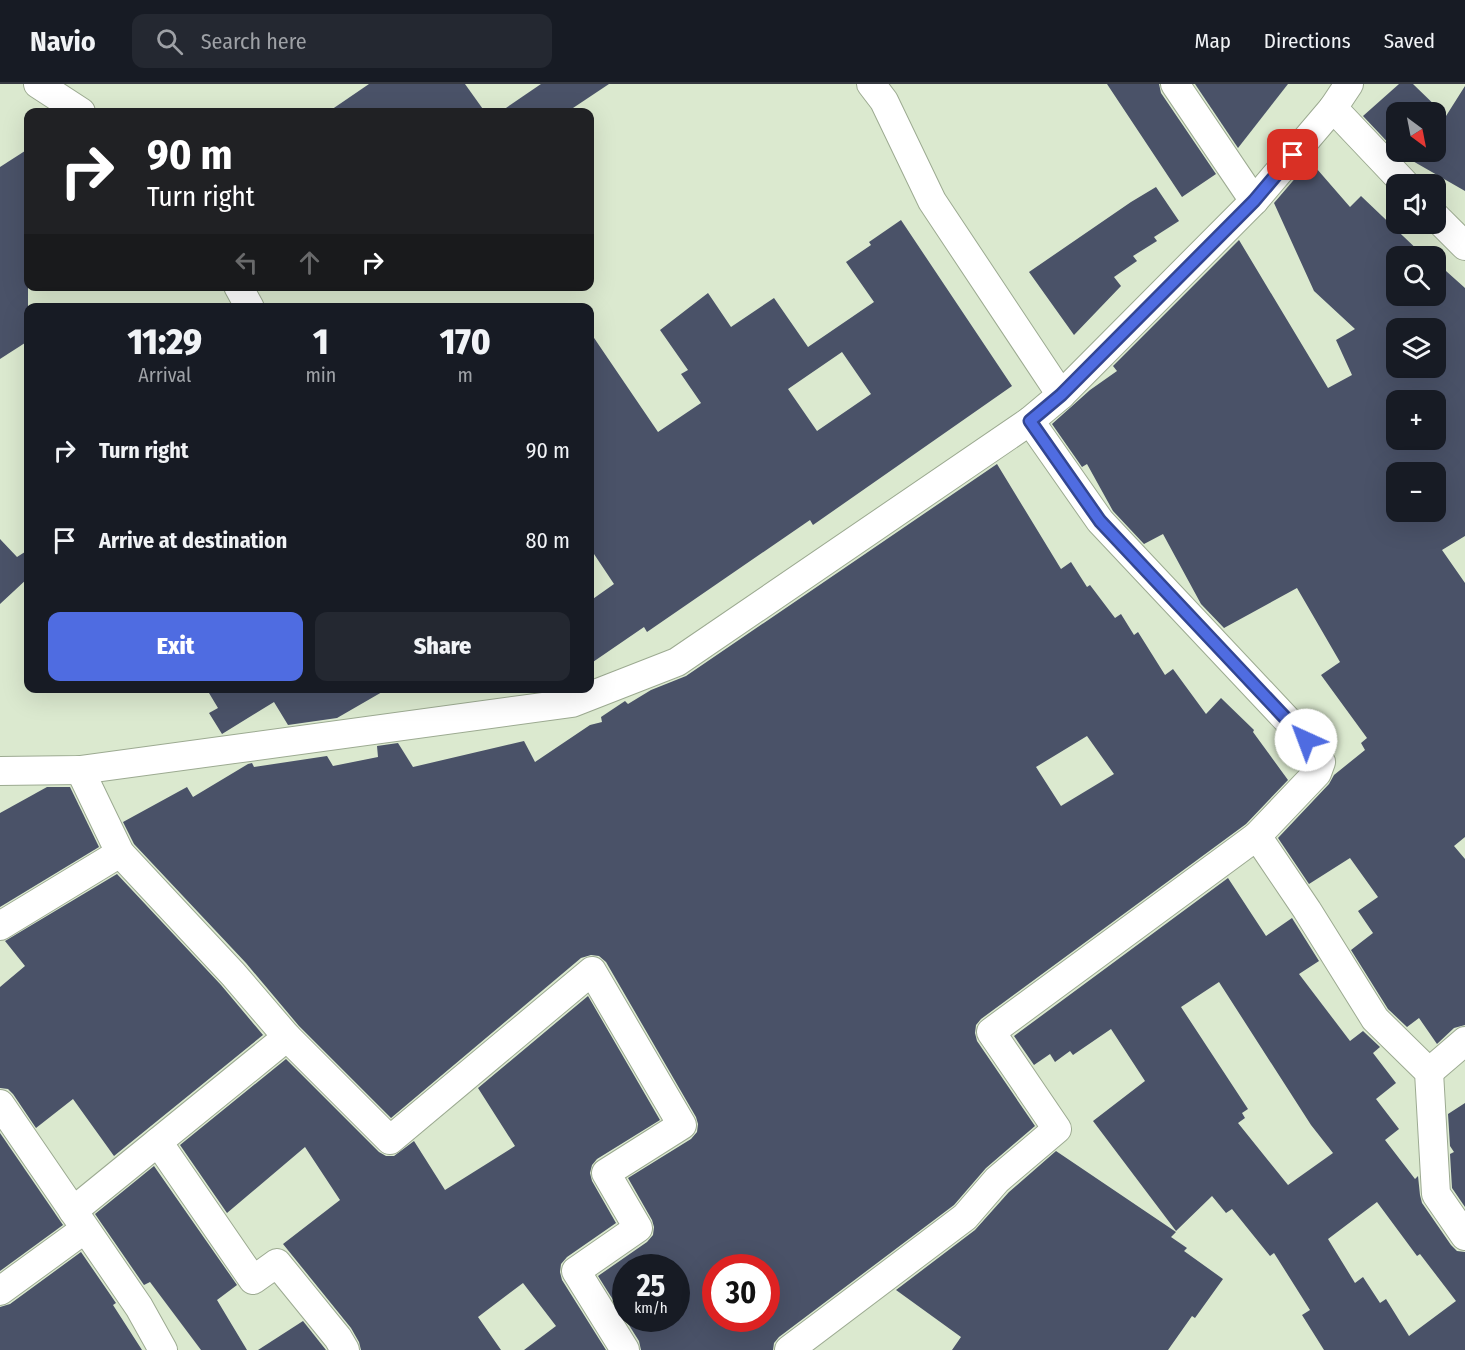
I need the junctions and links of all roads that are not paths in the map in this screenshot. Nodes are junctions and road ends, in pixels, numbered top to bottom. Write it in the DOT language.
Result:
graph roads {
  1 [pos="38,84"];
  2 [pos="871,84"];
  3 [pos="1174,84"];
  4 [pos="1348,84"];
  5 [pos="75,108"];
  6 [pos="1333,108"];
  7 [pos="1396,174"];
  8 [pos="1254,201"];
  9 [pos="1446,227"];
  10 [pos="1465,246"];
  11 [pos="1061,395"];
  12 [pos="1030,421"];
  13 [pos="594,687"];
  14 [pos="564,696"];
  15 [pos="80,770"];
  16 [pos="0,771"];
  17 [pos="1257,836"];
  18 [pos="120,853"];
  19 [pos="0,926"];
  20 [pos="287,1037"];
  21 [pos="1465,1041"];
  22 [pos="1429,1072"];
  23 [pos="0,1104"];
  24 [pos="158,1142"];
  25 [pos="79,1220"];
  26 [pos="1465,1236"];
  27 [pos="0,1291"];
  28 [pos="163,1350"];
  29 [pos="345,1350"];
  30 [pos="625,1350"];
  31 [pos="789,1350"];
  1 -- 5 [label="street"];
  2 -- 11 [label="street"];
  3 -- 8 [label="street"];
  4 -- 6 [label="street"];
  6 -- 7 [label="street"];
  6 -- 8 [label="street"];
  8 -- 11 [label="street"];
  9 -- 10 [label="street"];
  11 -- 12 [label="street"];
  12 -- 13 [label="street"];
  12 -- 17 [label="street"];
  14 -- 15 [label="street"];
  15 -- 16 [label="street"];
  15 -- 18 [label="street"];
  17 -- 22 [label="street"];
  17 -- 31 [label="street"];
  18 -- 19 [label="street"];
  18 -- 20 [label="street"];
  20 -- 24 [label="street"];
  20 -- 30 [label="street"];
  21 -- 22 [label="street"];
  22 -- 26 [label="street"];
  23 -- 25 [label="street"];
  24 -- 25 [label="street"];
  24 -- 29 [label="street"];
  25 -- 27 [label="street"];
  25 -- 28 [label="street"];
}
